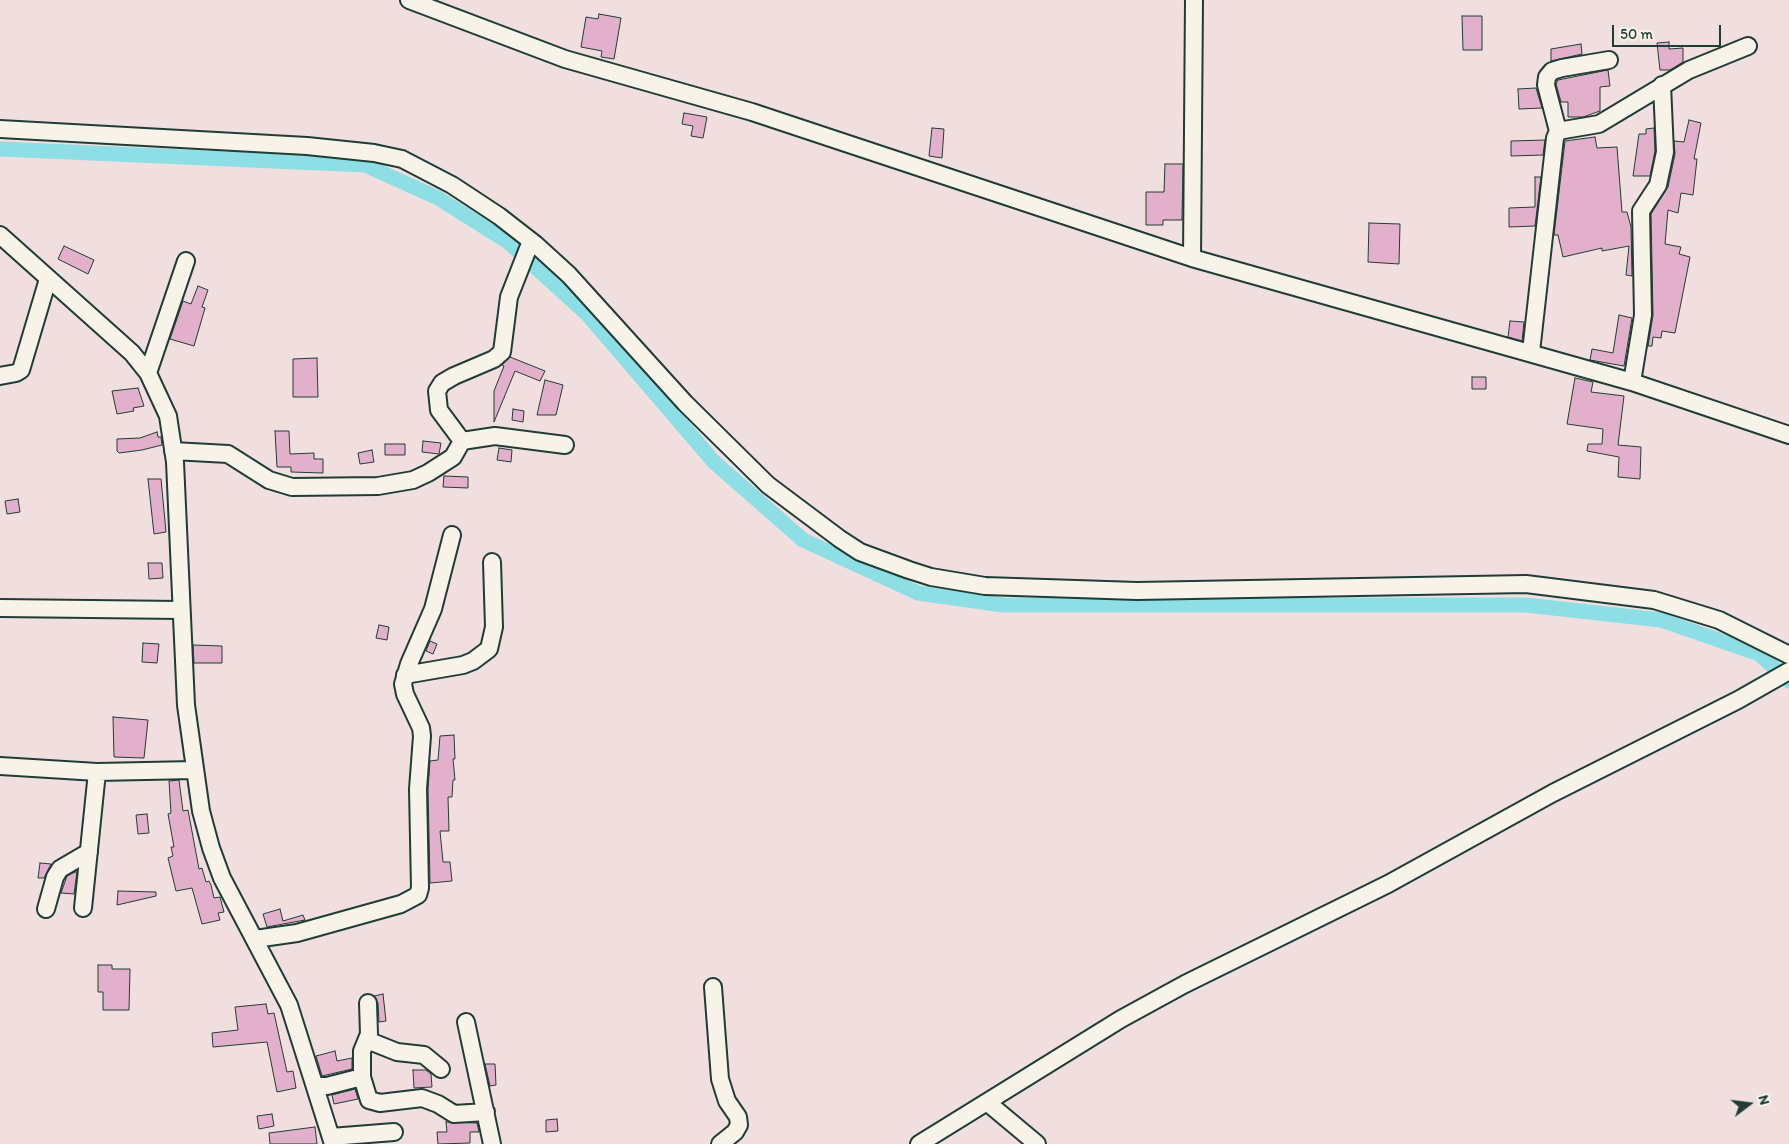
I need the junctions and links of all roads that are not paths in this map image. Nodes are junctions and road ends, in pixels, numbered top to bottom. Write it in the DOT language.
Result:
graph roads {
  1 [pos="410,0"];
  2 [pos="1194,0"];
  3 [pos="1748,46"];
  4 [pos="1609,60"];
  5 [pos="1662,85"];
  6 [pos="0,129"];
  7 [pos="1558,131"];
  8 [pos="0,234"];
  9 [pos="530,244"];
  10 [pos="1192,258"];
  11 [pos="186,262"];
  12 [pos="48,279"];
  13 [pos="1531,352"];
  14 [pos="148,373"];
  15 [pos="0,376"];
  16 [pos="1632,382"];
  17 [pos="1789,435"];
  18 [pos="462,441"];
  19 [pos="565,445"];
  20 [pos="173,451"];
  21 [pos="452,535"];
  22 [pos="492,562"];
  23 [pos="0,608"];
  24 [pos="181,610"];
  25 [pos="1789,655"];
  26 [pos="1789,671"];
  27 [pos="405,674"];
  28 [pos="0,766"];
  29 [pos="194,770"];
  30 [pos="97,772"];
  31 [pos="89,852"];
  32 [pos="83,908"];
  33 [pos="46,909"];
  34 [pos="255,938"];
  35 [pos="713,987"];
  36 [pos="368,1003"];
  37 [pos="466,1022"];
  38 [pos="367,1040"];
  39 [pos="440,1069"];
  40 [pos="362,1077"];
  41 [pos="316,1086"];
  42 [pos="988,1103"];
  43 [pos="486,1112"];
  44 [pos="394,1132"];
  45 [pos="332,1140"];
  46 [pos="492,1144"];
  47 [pos="720,1144"];
  48 [pos="920,1144"];
  49 [pos="1037,1144"];
  1 -- 10 [label="street"];
  2 -- 10 [label="street"];
  3 -- 5 [label="street"];
  4 -- 7 [label="street"];
  5 -- 7 [label="street"];
  5 -- 16 [label="street"];
  6 -- 9 [label="street"];
  7 -- 13 [label="street"];
  8 -- 12 [label="street"];
  9 -- 18 [label="street"];
  9 -- 25 [label="street"];
  10 -- 13 [label="street"];
  11 -- 14 [label="street"];
  12 -- 14 [label="street"];
  12 -- 15 [label="street"];
  13 -- 16 [label="street"];
  14 -- 20 [label="street"];
  16 -- 17 [label="street"];
  18 -- 19 [label="street"];
  18 -- 20 [label="street"];
  20 -- 24 [label="street"];
  21 -- 27 [label="street"];
  22 -- 27 [label="street"];
  23 -- 24 [label="street"];
  24 -- 29 [label="street"];
  26 -- 42 [label="street"];
  27 -- 34 [label="street"];
  28 -- 30 [label="street"];
  29 -- 30 [label="street"];
  29 -- 34 [label="street"];
  30 -- 31 [label="street"];
  31 -- 32 [label="street"];
  31 -- 33 [label="street"];
  34 -- 41 [label="street"];
  35 -- 47 [label="street"];
  36 -- 38 [label="street"];
  37 -- 43 [label="street"];
  38 -- 39 [label="street"];
  38 -- 40 [label="street"];
  40 -- 41 [label="street"];
  40 -- 43 [label="street"];
  41 -- 45 [label="street"];
  42 -- 48 [label="street"];
  42 -- 49 [label="street"];
  43 -- 46 [label="street"];
  44 -- 45 [label="street"];
}
